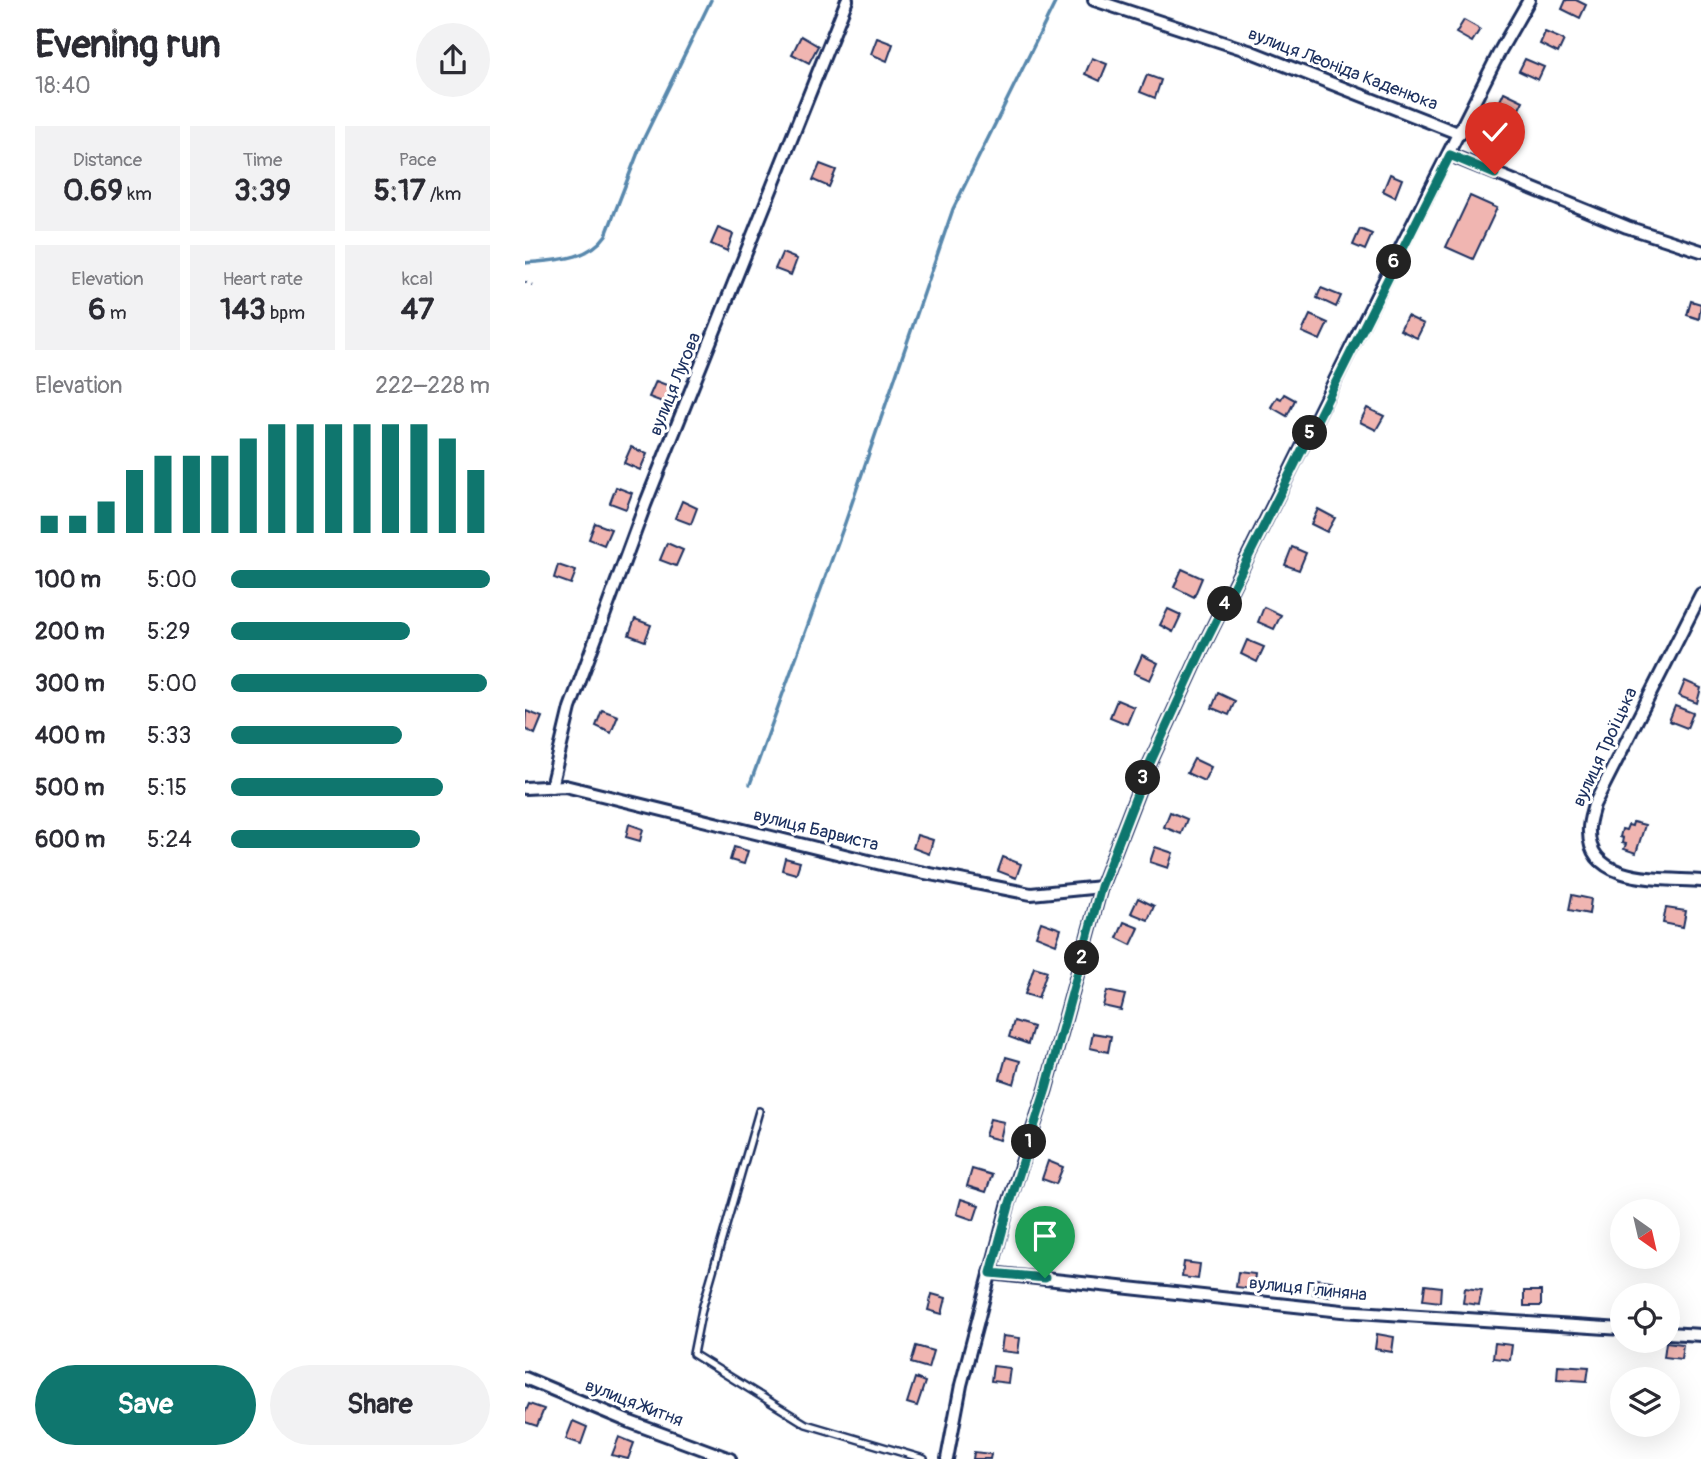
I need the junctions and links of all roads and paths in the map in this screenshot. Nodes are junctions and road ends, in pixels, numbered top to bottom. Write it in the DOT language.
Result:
graph roads {
  1 [pos="847,0"];
  2 [pos="1094,0"];
  3 [pos="1529,0"];
  4 [pos="1460,134"];
  5 [pos="1450,155"];
  6 [pos="1701,251"];
  7 [pos="525,282"];
  8 [pos="537,287"];
  9 [pos="1701,594"];
  10 [pos="551,787"];
  11 [pos="525,788"];
  12 [pos="1701,881"];
  13 [pos="1101,887"];
  14 [pos="759,1111"];
  15 [pos="991,1273"];
  16 [pos="1610,1328"];
  17 [pos="1680,1334"];
  18 [pos="1701,1335"];
  19 [pos="525,1378"];
  20 [pos="730,1459"];
  21 [pos="924,1459"];
  22 [pos="947,1459"];
  1 -- 10 [label="street, вулиця Лугова"];
  2 -- 4 [label="street, вулиця Леоніда Каденюка"];
  3 -- 4 [label="street"];
  4 -- 5 [label="street"];
  5 -- 6 [label="street"];
  5 -- 13 [label="street"];
  7 -- 8 [label="path"];
  9 -- 12 [label="street, вулиця Троїцька"];
  10 -- 11 [label="street, вулиця Барвиста"];
  10 -- 13 [label="street, вулиця Барвиста"];
  13 -- 15 [label="street"];
  14 -- 21 [label="lane"];
  15 -- 16 [label="street, вулиця Глиняна"];
  15 -- 22 [label="street"];
  17 -- 18 [label="street"];
  19 -- 20 [label="street, вулиця Житня"];
}
